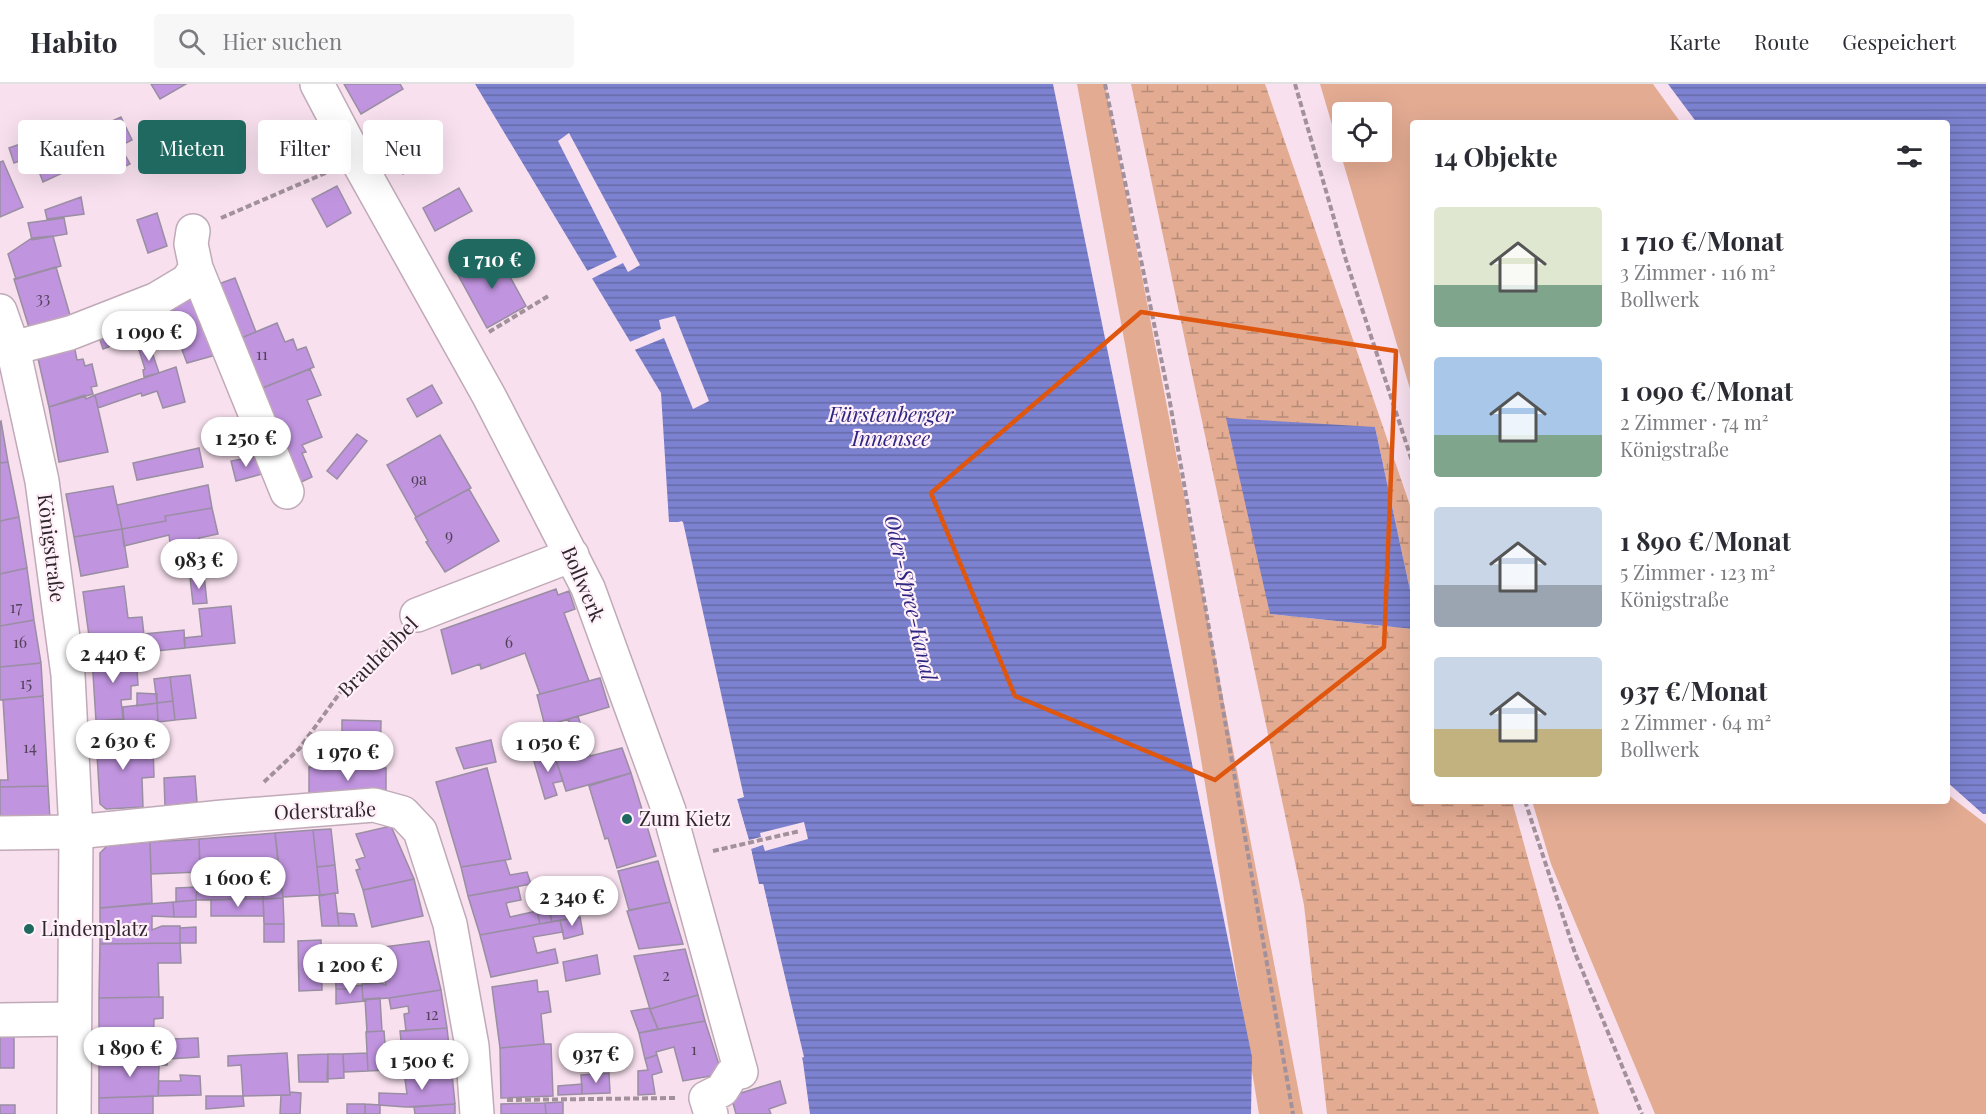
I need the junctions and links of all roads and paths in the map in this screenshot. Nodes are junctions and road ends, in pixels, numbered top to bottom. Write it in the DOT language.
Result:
graph roads {
  1 [pos="317,84"];
  2 [pos="1105,84"];
  3 [pos="1295,84"];
  4 [pos="323,174"];
  5 [pos="203,226"];
  6 [pos="196,268"];
  7 [pos="550,295"];
  8 [pos="0,311"];
  9 [pos="463,347"];
  10 [pos="13,348"];
  11 [pos="1410,455"];
  12 [pos="287,492"];
  13 [pos="572,555"];
  14 [pos="417,615"];
  15 [pos="1526,804"];
  16 [pos="223,816"];
  17 [pos="800,831"];
  18 [pos="76,832"];
  19 [pos="0,833"];
  20 [pos="710,852"];
  21 [pos="74,1019"];
  22 [pos="0,1020"];
  23 [pos="708,1105"];
  24 [pos="476,1107"];
  25 [pos="74,1114"];
  26 [pos="1293,1114"];
  27 [pos="1642,1114"];
  1 -- 9 [label="street, Bollwerk"];
  2 -- 26 [label="path"];
  3 -- 11 [label="path"];
  4 -- 5 [label="path"];
  5 -- 6 [label="street"];
  6 -- 10 [label="street"];
  6 -- 12 [label="street"];
  7 -- 9 [label="path"];
  8 -- 10 [label="street, Königstraße"];
  9 -- 13 [label="street, Bollwerk"];
  10 -- 18 [label="street, Königstraße"];
  13 -- 14 [label="street, Brauhebbel"];
  13 -- 23 [label="street, Bollwerk"];
  14 -- 16 [label="path, Brauhebbel"];
  15 -- 27 [label="path"];
  16 -- 18 [label="street, Oderstraße"];
  16 -- 24 [label="street, Oderstraße"];
  17 -- 20 [label="path"];
  18 -- 19 [label="street"];
  18 -- 21 [label="street, Königstraße"];
  21 -- 22 [label="street"];
  21 -- 25 [label="street, Königstraße"];
  23 -- 24 [label="path"];
}
